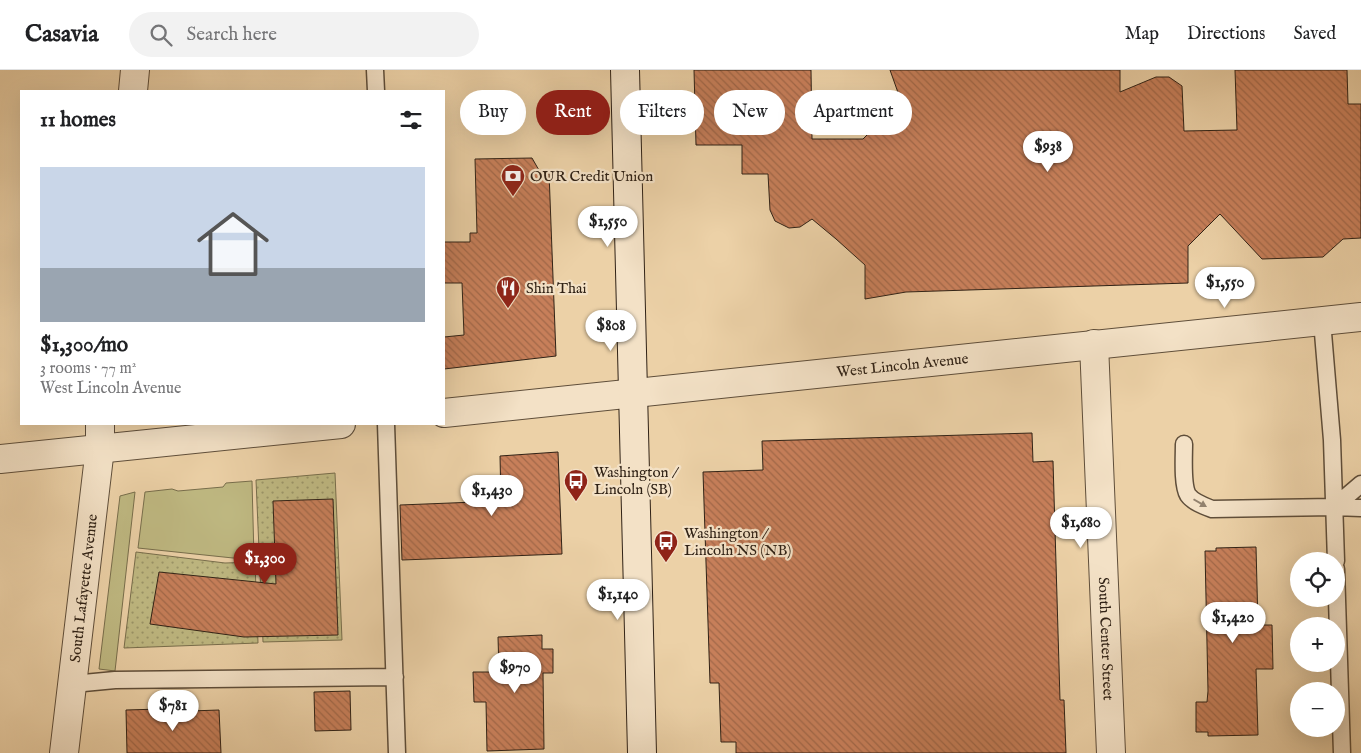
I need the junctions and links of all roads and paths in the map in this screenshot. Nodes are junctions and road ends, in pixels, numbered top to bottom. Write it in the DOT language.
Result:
graph roads {
  1 [pos="135,70"];
  2 [pos="375,70"];
  3 [pos="625,70"];
  4 [pos="133,90"];
  5 [pos="376,90"];
  6 [pos="1361,316"];
  7 [pos="1322,321"];
  8 [pos="1094,344"];
  9 [pos="634,395"];
  10 [pos="445,413"];
  11 [pos="321,425"];
  12 [pos="386,425"];
  13 [pos="100,436"];
  14 [pos="1184,444"];
  15 [pos="0,459"];
  16 [pos="1361,484"];
  17 [pos="1361,498"];
  18 [pos="1334,507"];
  19 [pos="1361,508"];
  20 [pos="1336,552"];
  21 [pos="1337,607"];
  22 [pos="395,677"];
  23 [pos="73,684"];
  24 [pos="64,753"];
  25 [pos="397,753"];
  26 [pos="642,753"];
  27 [pos="1111,753"];
  28 [pos="1342,753"];
  1 -- 4 [label="street"];
  2 -- 5 [label="lane"];
  3 -- 9 [label="street"];
  6 -- 7 [label="street, West Lincoln Avenue"];
  7 -- 8 [label="street, West Lincoln Avenue"];
  7 -- 18 [label="lane"];
  8 -- 9 [label="street, West Lincoln Avenue"];
  8 -- 27 [label="street, South Center Street"];
  9 -- 10 [label="street, West Lincoln Avenue"];
  9 -- 26 [label="street"];
  11 -- 13 [label="street"];
  12 -- 22 [label="lane"];
  13 -- 15 [label="street"];
  13 -- 23 [label="street, South Lafayette Avenue"];
  14 -- 18 [label="lane, one-way"];
  16 -- 18 [label="lane"];
  17 -- 18 [label="lane"];
  18 -- 19 [label="lane"];
  18 -- 20 [label="lane"];
  21 -- 28 [label="lane"];
  22 -- 23 [label="lane"];
  22 -- 25 [label="lane"];
  23 -- 24 [label="street, South Lafayette Avenue"];
}
